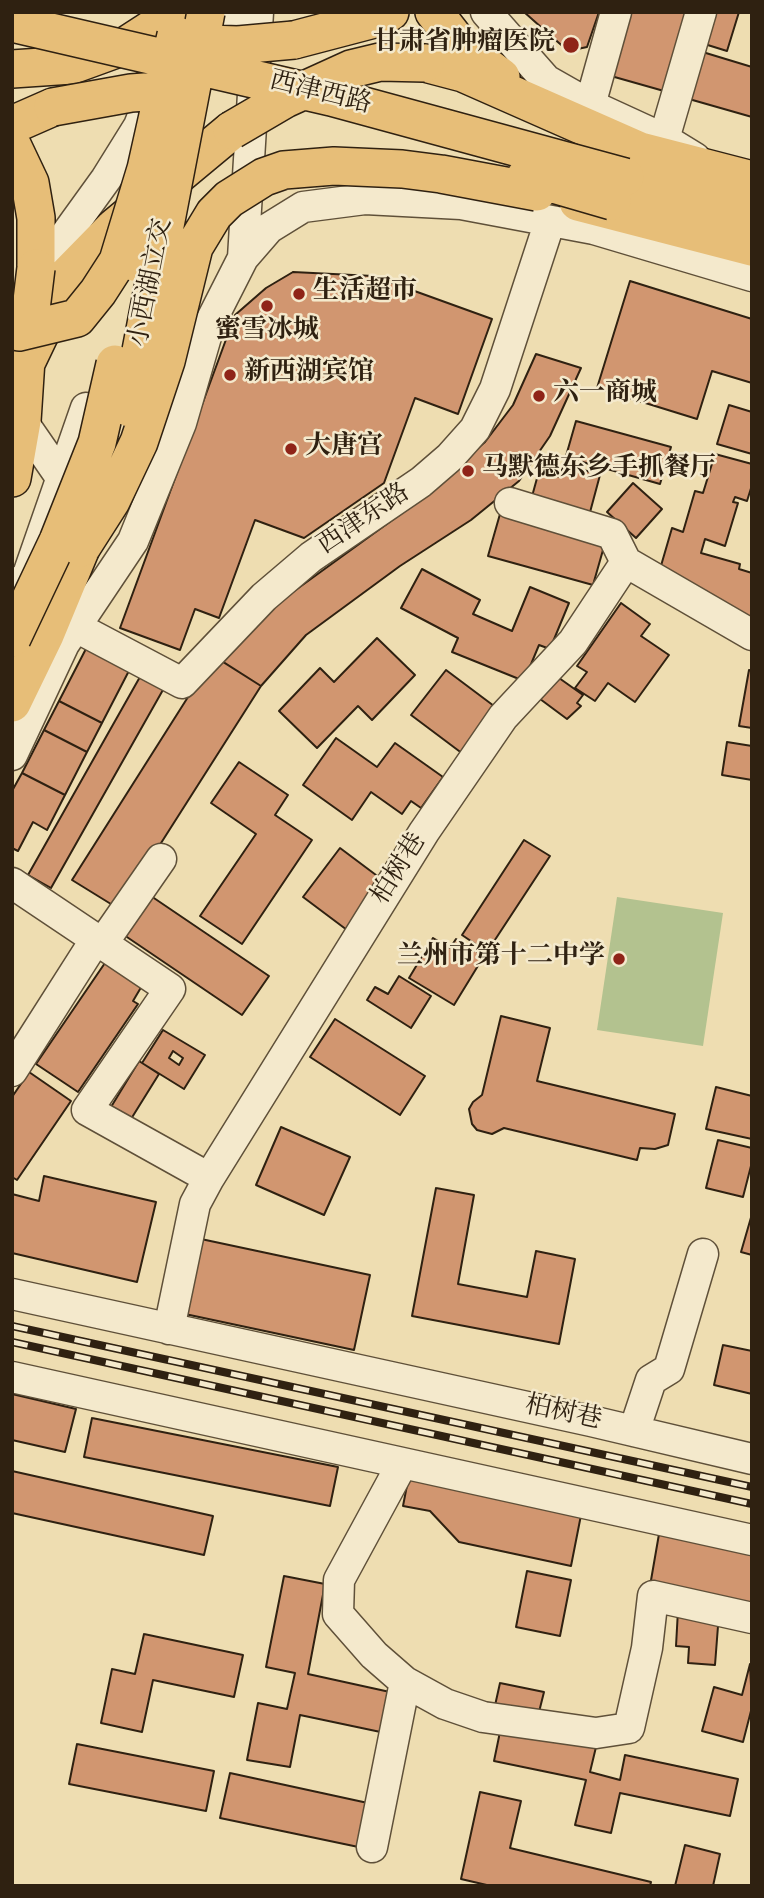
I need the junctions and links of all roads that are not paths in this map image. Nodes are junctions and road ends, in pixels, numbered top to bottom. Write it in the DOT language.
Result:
graph roads {
  1 [pos="206,12"];
  2 [pos="235,12"];
  3 [pos="258,12"];
  4 [pos="390,12"];
  5 [pos="434,12"];
  6 [pos="616,12"];
  7 [pos="701,12"];
  8 [pos="175,15"];
  9 [pos="492,16"];
  10 [pos="12,22"];
  11 [pos="12,48"];
  12 [pos="12,69"];
  13 [pos="160,70"];
  14 [pos="210,87"];
  15 [pos="590,105"];
  16 [pos="544,109"];
  17 [pos="12,125"];
  18 [pos="664,139"];
  19 [pos="12,145"];
  20 [pos="146,169"];
  21 [pos="713,169"];
  22 [pos="751,186"];
  23 [pos="619,189"];
  24 [pos="532,209"];
  25 [pos="752,246"];
  26 [pos="243,258"];
  27 [pos="86,261"];
  28 [pos="24,273"];
  29 [pos="752,276"];
  30 [pos="19,321"];
  31 [pos="24,367"];
  32 [pos="86,408"];
  33 [pos="22,421"];
  34 [pos="12,478"];
  35 [pos="160,478"];
  36 [pos="510,503"];
  37 [pos="81,548"];
  38 [pos="626,562"];
  39 [pos="12,582"];
  40 [pos="76,627"];
  41 [pos="752,635"];
  42 [pos="12,638"];
  43 [pos="12,703"];
  44 [pos="12,755"];
  45 [pos="161,859"];
  46 [pos="12,883"];
  47 [pos="99,942"];
  48 [pos="12,1071"];
  49 [pos="209,1178"];
  50 [pos="703,1254"];
  51 [pos="12,1294"];
  52 [pos="169,1329"];
  53 [pos="12,1377"];
  54 [pos="634,1431"];
  55 [pos="752,1459"];
  56 [pos="402,1464"];
  57 [pos="752,1540"];
  58 [pos="752,1618"];
  59 [pos="405,1682"];
  60 [pos="372,1847"];
  1 -- 37 [label="main road, 小西湖立交, bridge"];
  2 -- 13 [label="street"];
  3 -- 26 [label="street"];
  4 -- 10 [label="main road, bridge"];
  5 -- 16 [label="main road"];
  6 -- 15 [label="street"];
  7 -- 18 [label="street"];
  8 -- 12 [label="main road"];
  8 -- 13 [label="street"];
  8 -- 20 [label="main road, bridge"];
  9 -- 15 [label="street"];
  10 -- 23 [label="main road, 西津西路, bridge"];
  11 -- 14 [label="main road, bridge"];
  13 -- 30 [label="street"];
  14 -- 17 [label="main road, bridge"];
  14 -- 23 [label="main road, bridge"];
  15 -- 18 [label="street"];
  16 -- 21 [label="main road"];
  16 -- 24 [label="street"];
  16 -- 27 [label="main road, bridge"];
  18 -- 21 [label="street"];
  19 -- 28 [label="main road"];
  20 -- 30 [label="main road, bridge"];
  20 -- 42 [label="main road, bridge"];
  21 -- 22 [label="main road"];
  22 -- 23 [label="main road"];
  23 -- 25 [label="main road"];
  24 -- 25 [label="main road"];
  24 -- 26 [label="street"];
  24 -- 29 [label="street"];
  24 -- 37 [label="main road, bridge"];
  24 -- 40 [label="street, 西津东路"];
  26 -- 27 [label="street"];
  26 -- 35 [label="street"];
  27 -- 31 [label="main road"];
  28 -- 30 [label="main road, bridge"];
  30 -- 31 [label="main road"];
  31 -- 33 [label="main road"];
  32 -- 39 [label="street"];
  33 -- 34 [label="main road"];
  33 -- 35 [label="street"];
  35 -- 40 [label="street"];
  36 -- 38 [label="street"];
  37 -- 43 [label="main road"];
  38 -- 41 [label="street"];
  38 -- 49 [label="street, 柏树巷"];
  40 -- 44 [label="street"];
  45 -- 47 [label="street"];
  46 -- 47 [label="street"];
  47 -- 48 [label="street"];
  47 -- 49 [label="street"];
  49 -- 52 [label="street, 柏树巷"];
  50 -- 54 [label="street"];
  51 -- 52 [label="street, 柏树巷"];
  52 -- 54 [label="street, 柏树巷"];
  53 -- 56 [label="street"];
  54 -- 55 [label="street, 柏树巷"];
  56 -- 57 [label="street"];
  56 -- 59 [label="street"];
  58 -- 59 [label="street"];
  59 -- 60 [label="street"];
}
